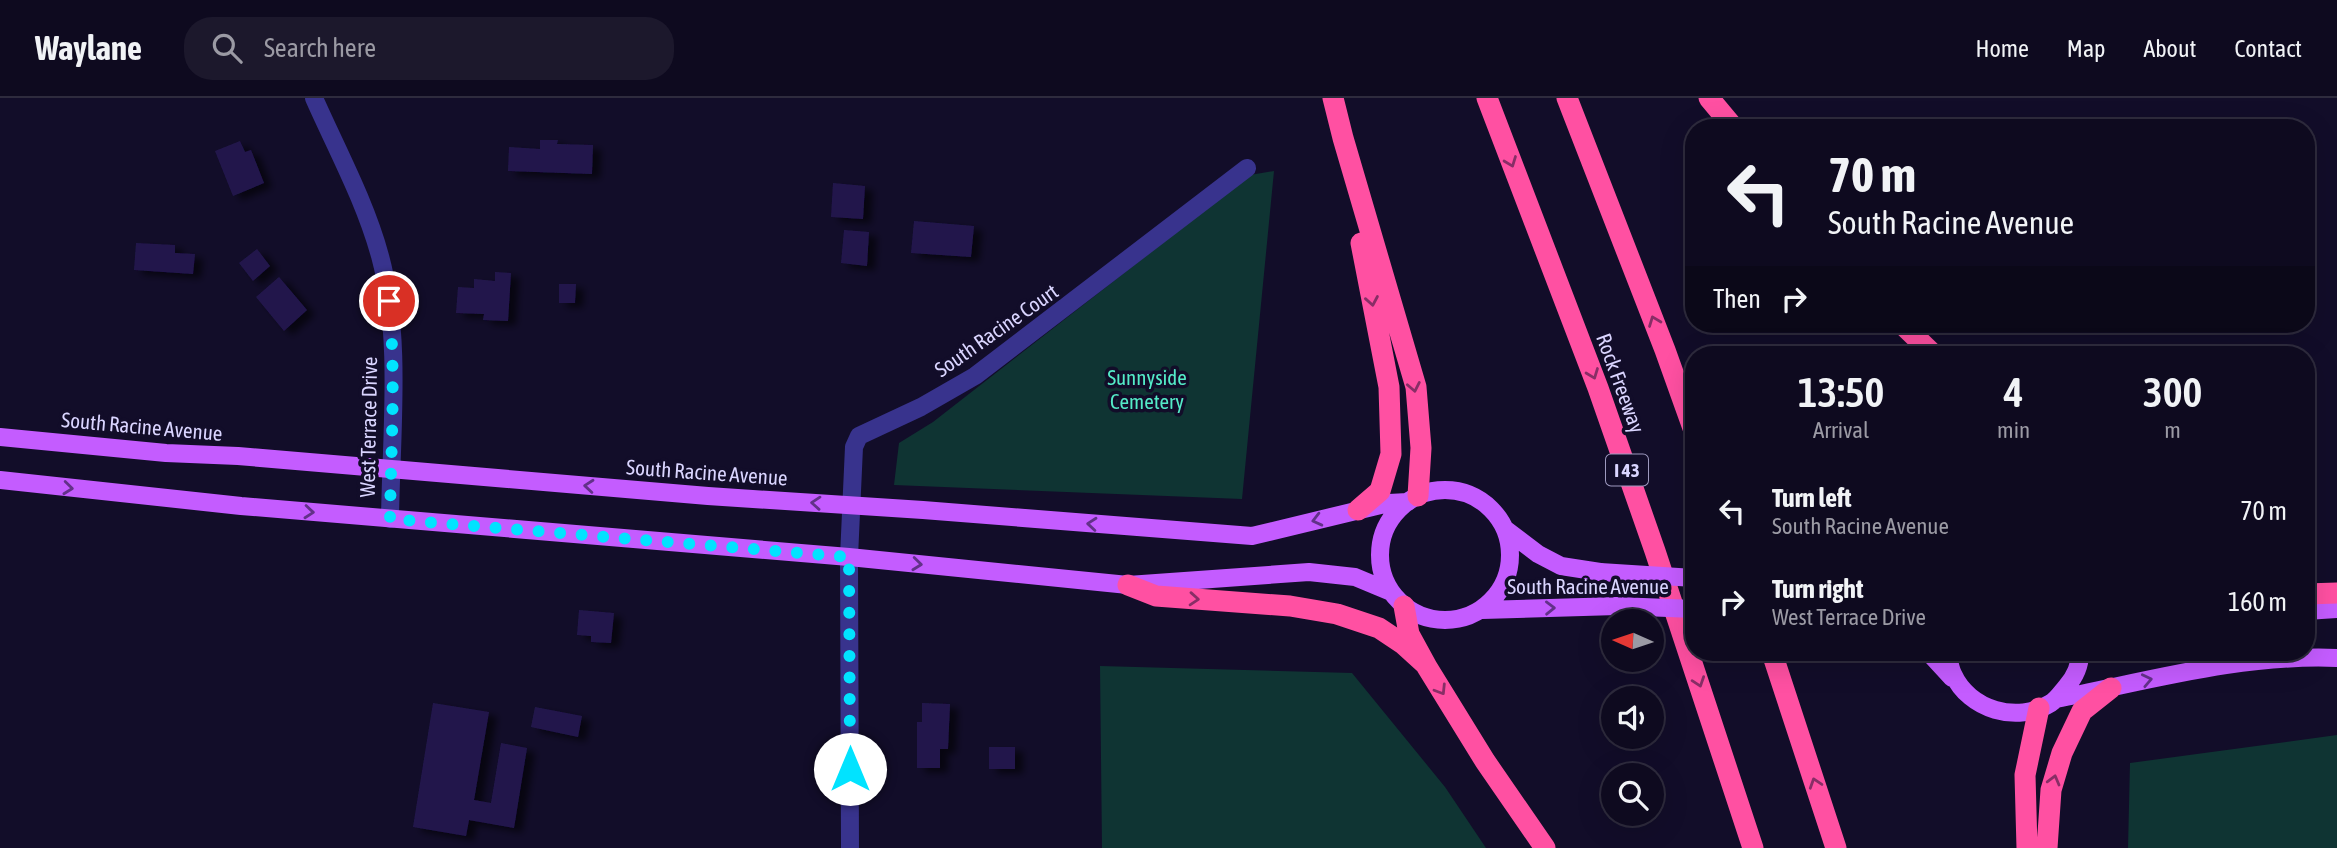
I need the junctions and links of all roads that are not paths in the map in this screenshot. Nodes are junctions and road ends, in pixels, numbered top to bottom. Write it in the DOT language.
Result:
graph roads {
  1 [pos="314,98"];
  2 [pos="1333,98"];
  3 [pos="1487,98"];
  4 [pos="1567,98"];
  5 [pos="1709,98"];
  6 [pos="1726,119"];
  7 [pos="1343,138"];
  8 [pos="1247,168"];
  9 [pos="1911,333"];
  10 [pos="1924,346"];
  11 [pos="1685,406"];
  12 [pos="0,437"];
  13 [pos="391,469"];
  14 [pos="0,480"];
  15 [pos="1413,499"];
  16 [pos="851,506"];
  17 [pos="1358,510"];
  18 [pos="390,519"];
  19 [pos="1505,529"];
  20 [pos="849,557"];
  21 [pos="1685,577"];
  22 [pos="1128,585"];
  23 [pos="2337,593"];
  24 [pos="2315,594"];
  25 [pos="1397,599"];
  26 [pos="1685,609"];
  27 [pos="2337,609"];
  28 [pos="1482,610"];
  29 [pos="2315,610"];
  30 [pos="1685,640"];
  31 [pos="2315,657"];
  32 [pos="2337,658"];
  33 [pos="1692,661"];
  34 [pos="1775,661"];
  35 [pos="1936,661"];
  36 [pos="1949,661"];
  37 [pos="2080,661"];
  38 [pos="2260,661"];
  39 [pos="1425,664"];
  40 [pos="2111,688"];
  41 [pos="1966,693"];
  42 [pos="2048,704"];
  43 [pos="850,848"];
  44 [pos="1545,848"];
  45 [pos="1753,848"];
  46 [pos="1836,848"];
  47 [pos="2027,848"];
  48 [pos="2047,848"];
  1 -- 13 [label="street, West Terrace Drive"];
  2 -- 7 [label="highway"];
  3 -- 30 [label="highway, Rock Freeway / I 43, one-way"];
  11 -- 4 [label="highway, one-way"];
  5 -- 6 [label="highway"];
  7 -- 15 [label="highway, one-way"];
  7 -- 17 [label="highway, one-way"];
  8 -- 16 [label="street, South Racine Court"];
  9 -- 10 [label="highway"];
  12 -- 13 [label="main road, South Racine Avenue"];
  16 -- 13 [label="main road, South Racine Avenue, one-way"];
  13 -- 18 [label="street, West Terrace Drive"];
  14 -- 18 [label="main road, one-way"];
  15 -- 17 [label="main road, South Racine Avenue"];
  15 -- 19 [label="main road"];
  15 -- 25 [label="main road"];
  17 -- 16 [label="main road, South Racine Avenue, one-way"];
  16 -- 20 [label="street, South Racine Court"];
  18 -- 20 [label="main road"];
  19 -- 21 [label="main road, South Racine Avenue, bridge"];
  19 -- 28 [label="main road"];
  20 -- 22 [label="main road, one-way"];
  20 -- 43 [label="street, South Racine Court"];
  22 -- 25 [label="main road"];
  22 -- 39 [label="highway, one-way"];
  23 -- 24 [label="highway"];
  25 -- 28 [label="main road"];
  25 -- 39 [label="highway"];
  28 -- 26 [label="main road, South Racine Avenue, one-way, bridge"];
  27 -- 29 [label="main road"];
  31 -- 32 [label="main road, one-way"];
  33 -- 45 [label="highway, Rock Freeway / I 43, one-way"];
  46 -- 34 [label="highway, one-way"];
  35 -- 41 [label="main road"];
  36 -- 41 [label="main road"];
  37 -- 42 [label="main road"];
  40 -- 38 [label="main road, one-way"];
  39 -- 44 [label="highway, one-way"];
  40 -- 42 [label="main road"];
  48 -- 40 [label="highway, one-way"];
  41 -- 42 [label="main road"];
  42 -- 47 [label="highway"];
}
